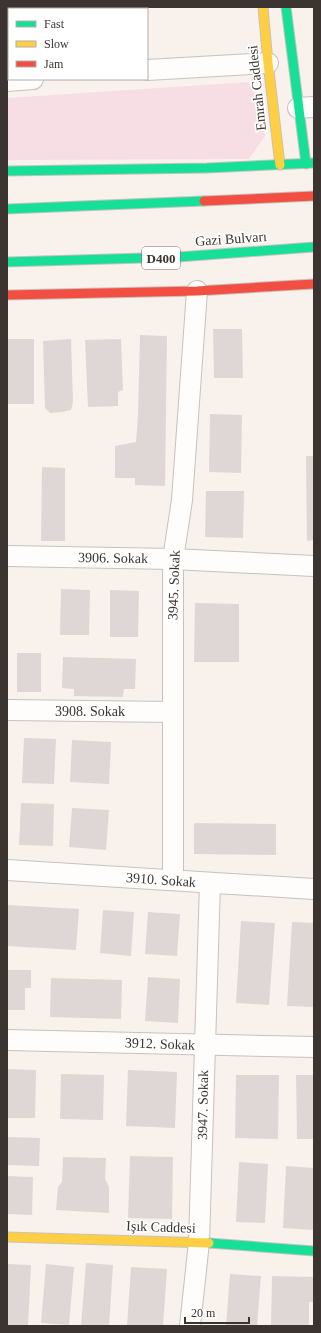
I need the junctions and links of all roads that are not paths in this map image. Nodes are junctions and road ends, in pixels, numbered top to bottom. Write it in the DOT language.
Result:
graph roads {
  1 [pos="263,7"];
  2 [pos="286,7"];
  3 [pos="268,62"];
  4 [pos="148,70"];
  5 [pos="20,80"];
  6 [pos="7,81"];
  7 [pos="306,108"];
  8 [pos="310,163"];
  9 [pos="280,165"];
  10 [pos="7,171"];
  11 [pos="314,196"];
  12 [pos="7,209"];
  13 [pos="314,247"];
  14 [pos="7,262"];
  15 [pos="314,284"];
  16 [pos="197,291"];
  17 [pos="7,295"];
  18 [pos="7,556"];
  19 [pos="173,559"];
  20 [pos="314,566"];
  21 [pos="7,710"];
  22 [pos="173,712"];
  23 [pos="7,870"];
  24 [pos="173,880"];
  25 [pos="210,883"];
  26 [pos="314,889"];
  27 [pos="7,1040"];
  28 [pos="204,1045"];
  29 [pos="314,1047"];
  30 [pos="7,1237"];
  31 [pos="199,1242"];
  32 [pos="314,1251"];
  33 [pos="190,1326"];
  1 -- 3 [label="main road, Emrah Caddesi"];
  2 -- 7 [label="main road"];
  3 -- 4 [label="street"];
  3 -- 9 [label="main road, Emrah Caddesi"];
  5 -- 6 [label="street"];
  7 -- 8 [label="main road"];
  8 -- 9 [label="main road"];
  9 -- 10 [label="main road"];
  11 -- 12 [label="main road"];
  13 -- 14 [label="main road, Gazi Bulvarı / D400"];
  15 -- 16 [label="main road"];
  16 -- 17 [label="main road"];
  16 -- 19 [label="street, 3945. Sokak"];
  18 -- 19 [label="street, 3906. Sokak"];
  19 -- 20 [label="street, 3906. Sokak"];
  19 -- 22 [label="street, 3945. Sokak"];
  21 -- 22 [label="street, 3908. Sokak"];
  22 -- 24 [label="street, 3945. Sokak"];
  23 -- 24 [label="street, 3910. Sokak"];
  24 -- 25 [label="street, 3910. Sokak"];
  25 -- 26 [label="street, 3910. Sokak"];
  25 -- 28 [label="street, 3947. Sokak"];
  27 -- 28 [label="street, 3912. Sokak"];
  28 -- 29 [label="street, 3912. Sokak"];
  28 -- 31 [label="street, 3947. Sokak"];
  30 -- 31 [label="main road, Işık Caddesi"];
  31 -- 32 [label="main road, Işık Caddesi"];
  31 -- 33 [label="street, 3947. Sokak"];
}
